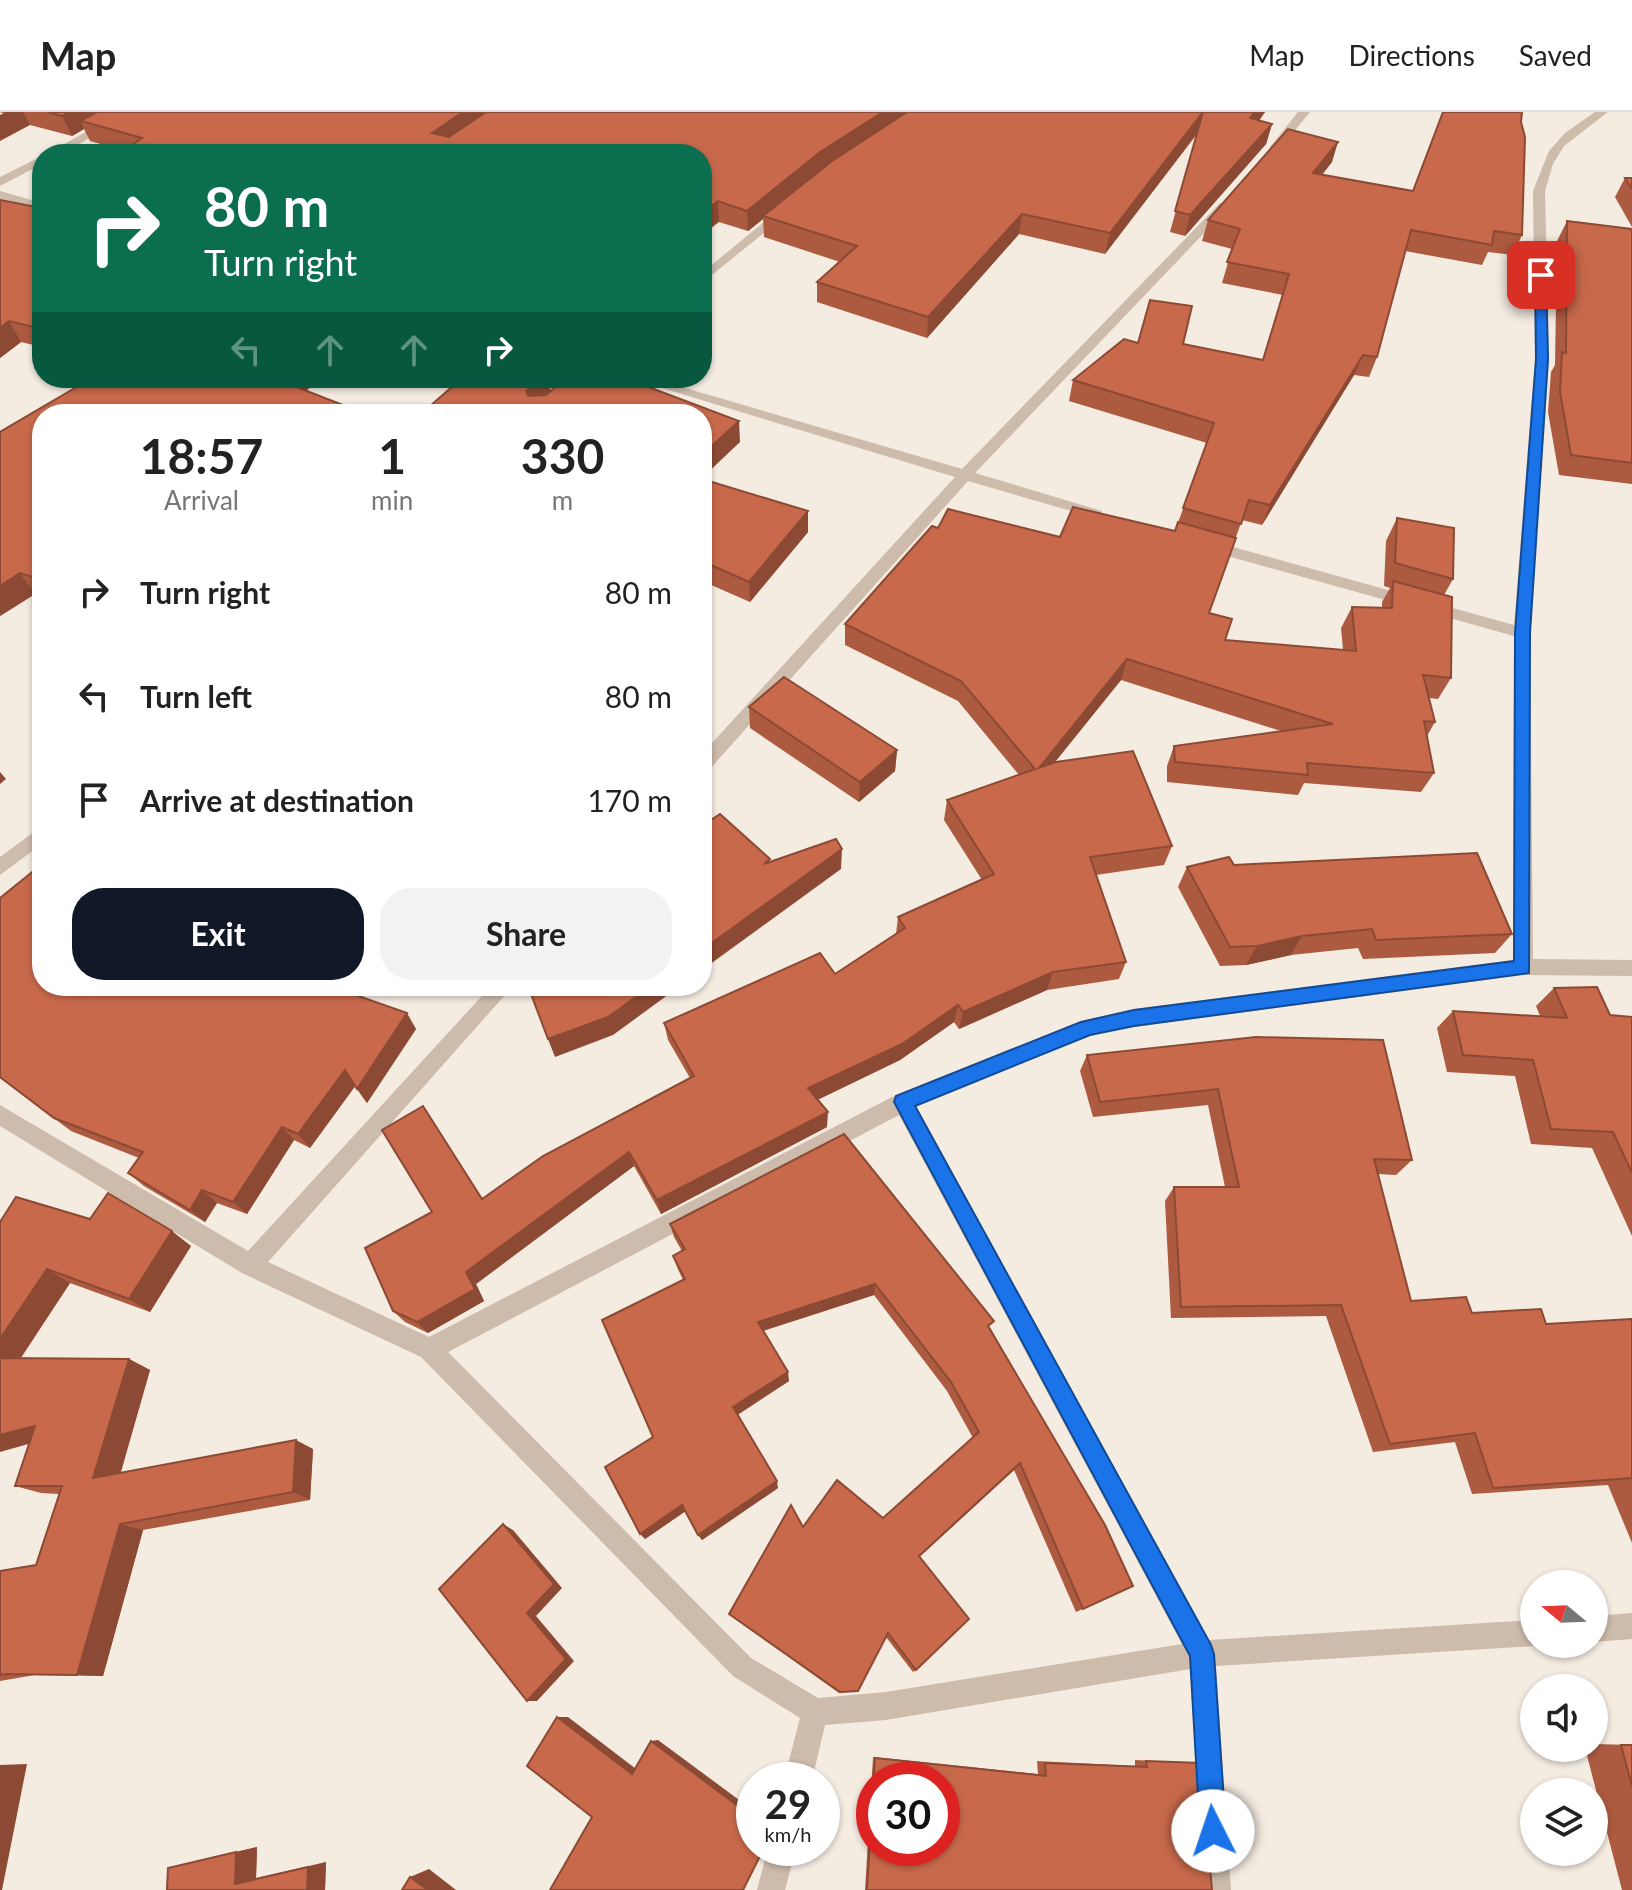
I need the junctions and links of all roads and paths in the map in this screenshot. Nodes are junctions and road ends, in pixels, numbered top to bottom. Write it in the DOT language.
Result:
graph roads {
  1 [pos="130,112"];
  2 [pos="1304,112"];
  3 [pos="1602,112"];
  4 [pos="71,144"];
  5 [pos="1267,157"];
  6 [pos="32,164"];
  7 [pos="0,182"];
  8 [pos="1236,193"];
  9 [pos="0,195"];
  10 [pos="32,204"];
  11 [pos="792,205"];
  12 [pos="712,271"];
  13 [pos="570,388"];
  14 [pos="669,388"];
  15 [pos="551,404"];
  16 [pos="963,477"];
  17 [pos="1114,519"];
  18 [pos="1190,540"];
  19 [pos="1522,633"];
  20 [pos="712,755"];
  21 [pos="32,841"];
  22 [pos="0,868"];
  23 [pos="1523,967"];
  24 [pos="1632,968"];
  25 [pos="494,996"];
  26 [pos="903,1102"];
  27 [pos="0,1115"];
  28 [pos="250,1265"];
  29 [pos="429,1349"];
  30 [pos="1632,1626"];
  31 [pos="1608,1628"];
  32 [pos="1520,1634"];
  33 [pos="1202,1654"];
  34 [pos="815,1712"];
  35 [pos="802,1762"];
  36 [pos="777,1866"];
  37 [pos="771,1890"];
  38 [pos="1217,1890"];
  1 -- 4 [label="street"];
  2 -- 5 [label="street"];
  3 -- 19 [label="street"];
  6 -- 7 [label="street"];
  8 -- 16 [label="street"];
  9 -- 10 [label="street"];
  11 -- 12 [label="street"];
  13 -- 15 [label="street"];
  14 -- 16 [label="street"];
  16 -- 17 [label="street"];
  16 -- 20 [label="street"];
  18 -- 19 [label="street"];
  19 -- 23 [label="street"];
  21 -- 22 [label="street"];
  23 -- 24 [label="street"];
  23 -- 26 [label="street"];
  25 -- 28 [label="street"];
  26 -- 29 [label="street"];
  26 -- 33 [label="street"];
  27 -- 28 [label="street"];
  28 -- 29 [label="street"];
  29 -- 34 [label="street"];
  30 -- 31 [label="street"];
  32 -- 33 [label="street"];
  33 -- 34 [label="street"];
  33 -- 38 [label="street"];
  34 -- 35 [label="street"];
  36 -- 37 [label="street"];
}
